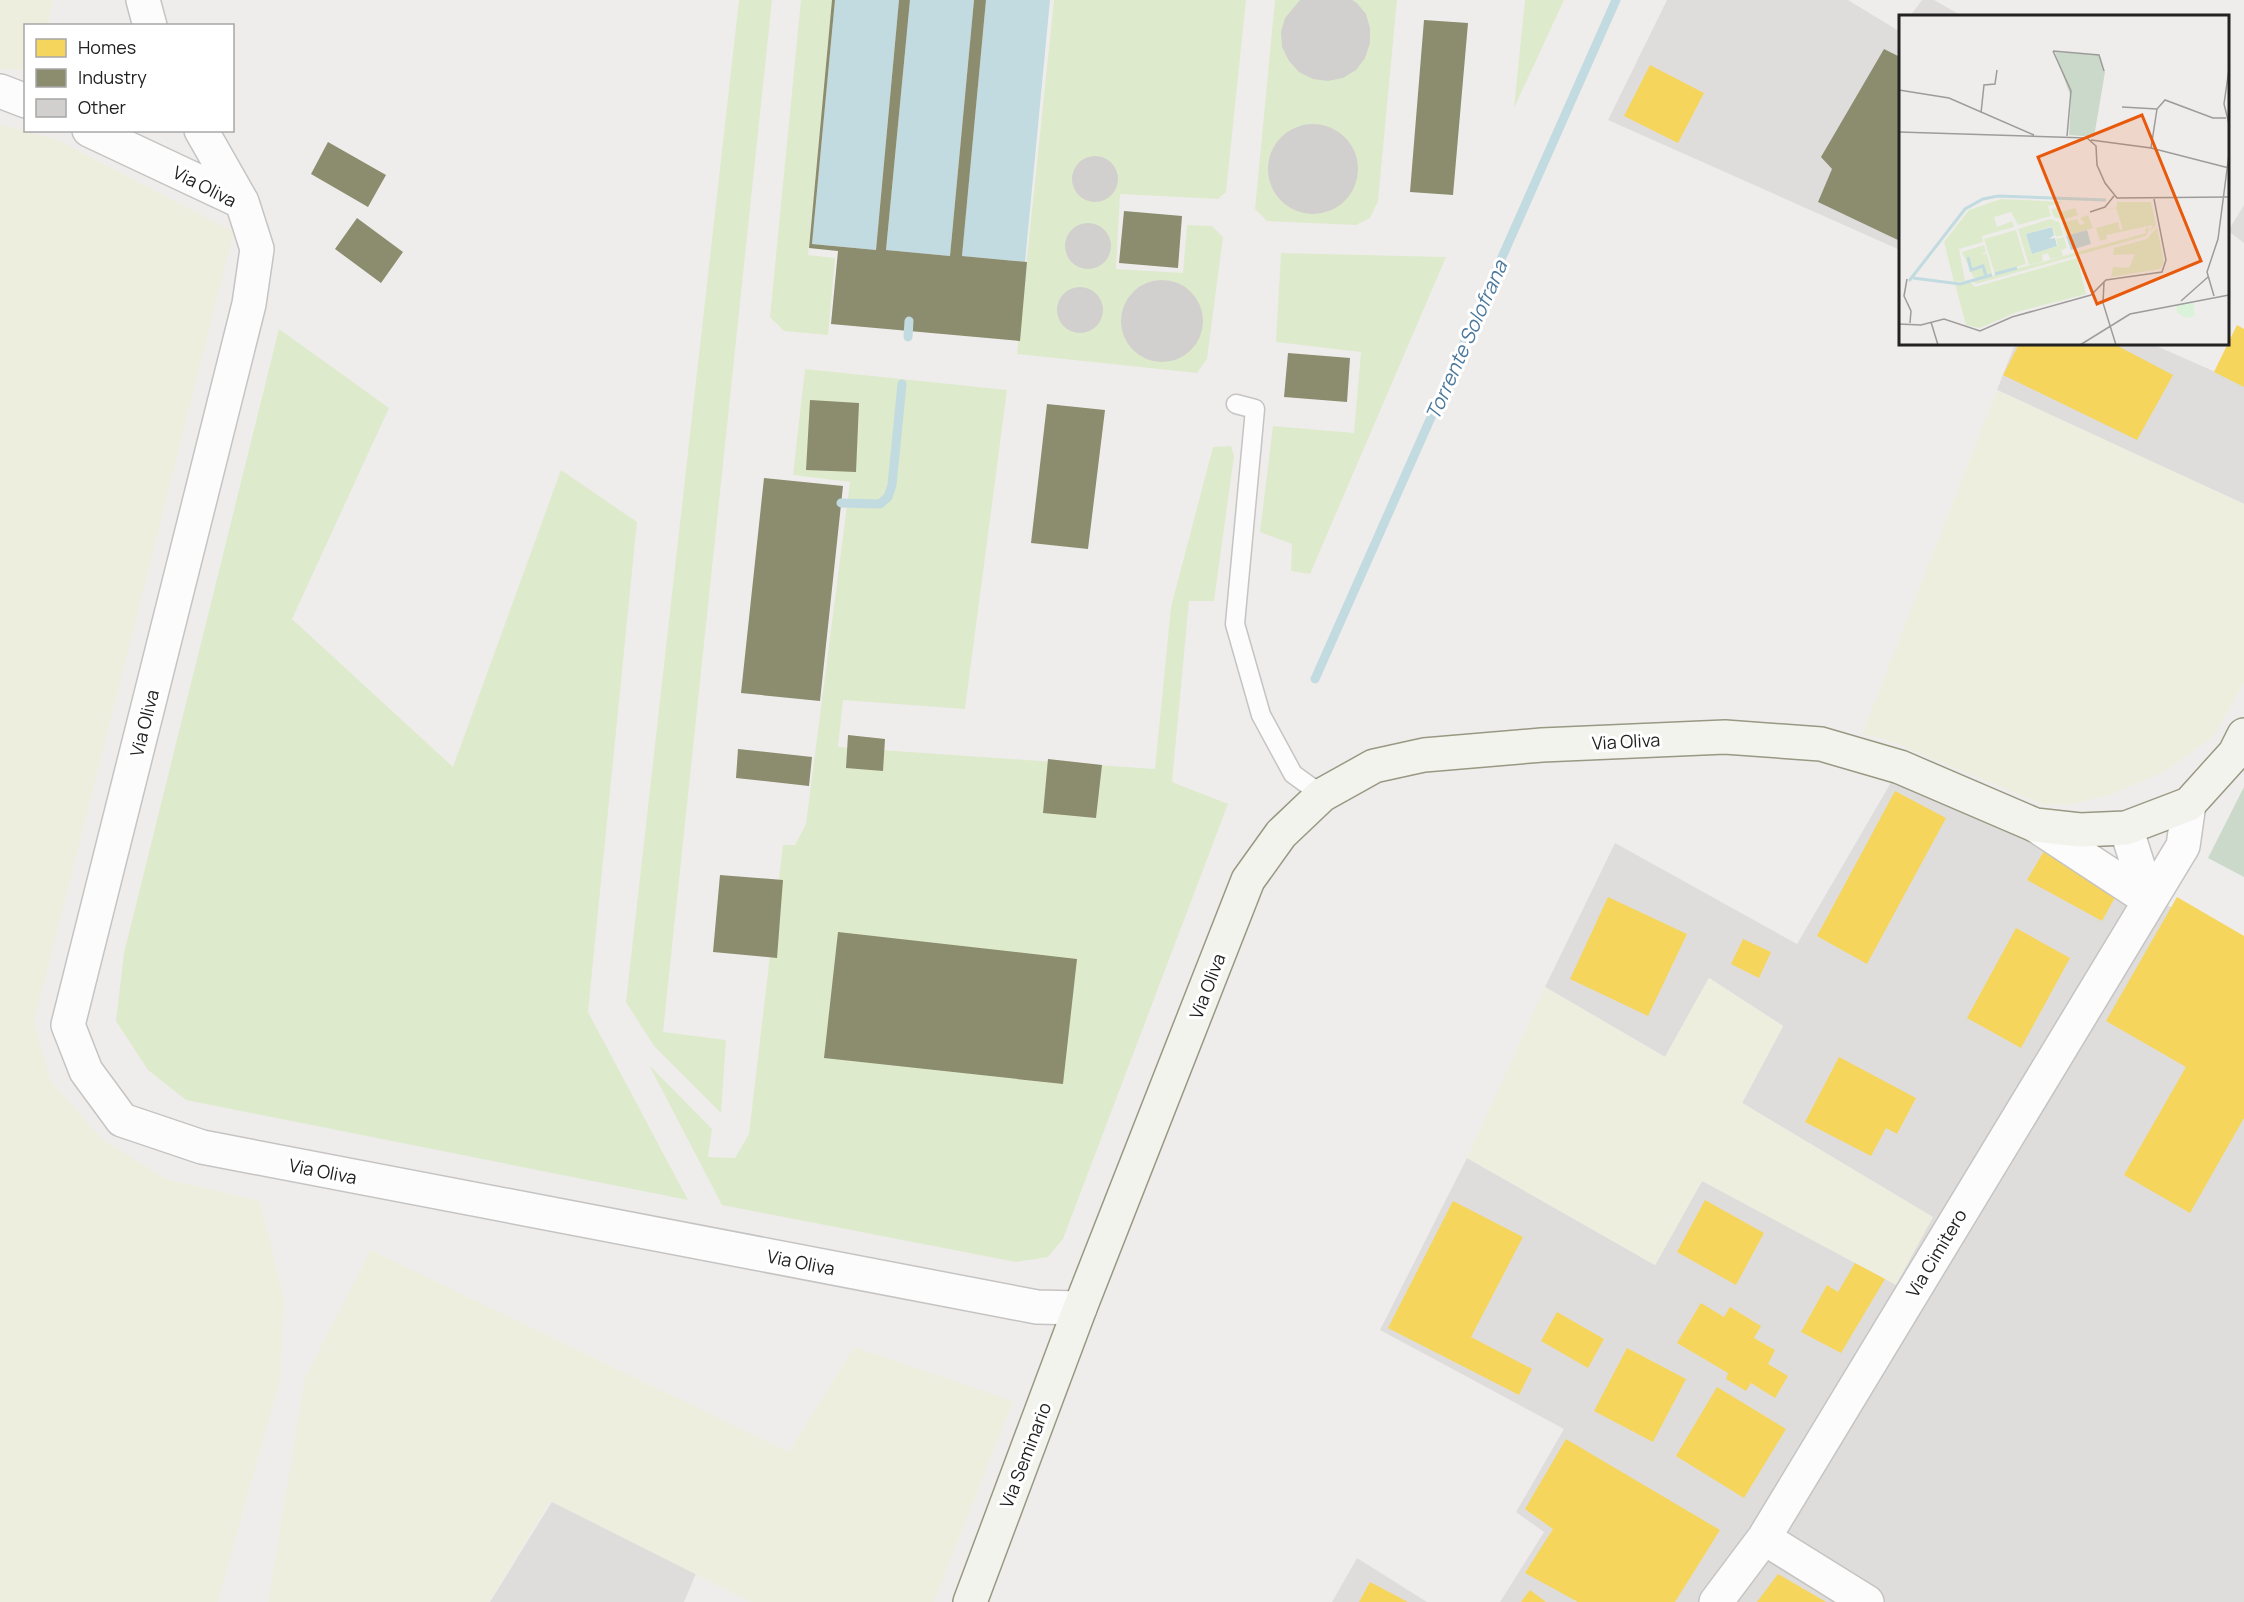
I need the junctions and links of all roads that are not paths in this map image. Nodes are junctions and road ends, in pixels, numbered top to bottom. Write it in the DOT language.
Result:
graph roads {
  1 [pos="142,0"];
  2 [pos="149,24"];
  3 [pos="0,91"];
  4 [pos="24,101"];
  5 [pos="93,132"];
  6 [pos="202,132"];
  7 [pos="242,202"];
  8 [pos="1236,404"];
  9 [pos="2239,744"];
  10 [pos="1322,795"];
  11 [pos="2189,804"];
  12 [pos="2035,825"];
  13 [pos="2126,828"];
  14 [pos="2149,900"];
  15 [pos="1080,1308"];
  16 [pos="1764,1538"];
  17 [pos="970,1602"];
  18 [pos="1716,1602"];
  19 [pos="1867,1602"];
  1 -- 2 [label="street"];
  3 -- 4 [label="street"];
  5 -- 7 [label="street, Via Oliva"];
  6 -- 7 [label="street"];
  7 -- 15 [label="street, Via Oliva"];
  8 -- 10 [label="lane"];
  9 -- 11 [label="main road, Via Oliva"];
  10 -- 12 [label="main road, Via Oliva"];
  10 -- 15 [label="main road, Via Oliva"];
  11 -- 13 [label="main road, Via Oliva"];
  11 -- 14 [label="street, Via Cimitero"];
  12 -- 13 [label="main road, Via Oliva"];
  12 -- 14 [label="street"];
  13 -- 14 [label="street"];
  14 -- 16 [label="street, Via Cimitero"];
  15 -- 17 [label="main road, Via Seminario"];
  16 -- 18 [label="street, Via Cimitero"];
  16 -- 19 [label="street"];
}
